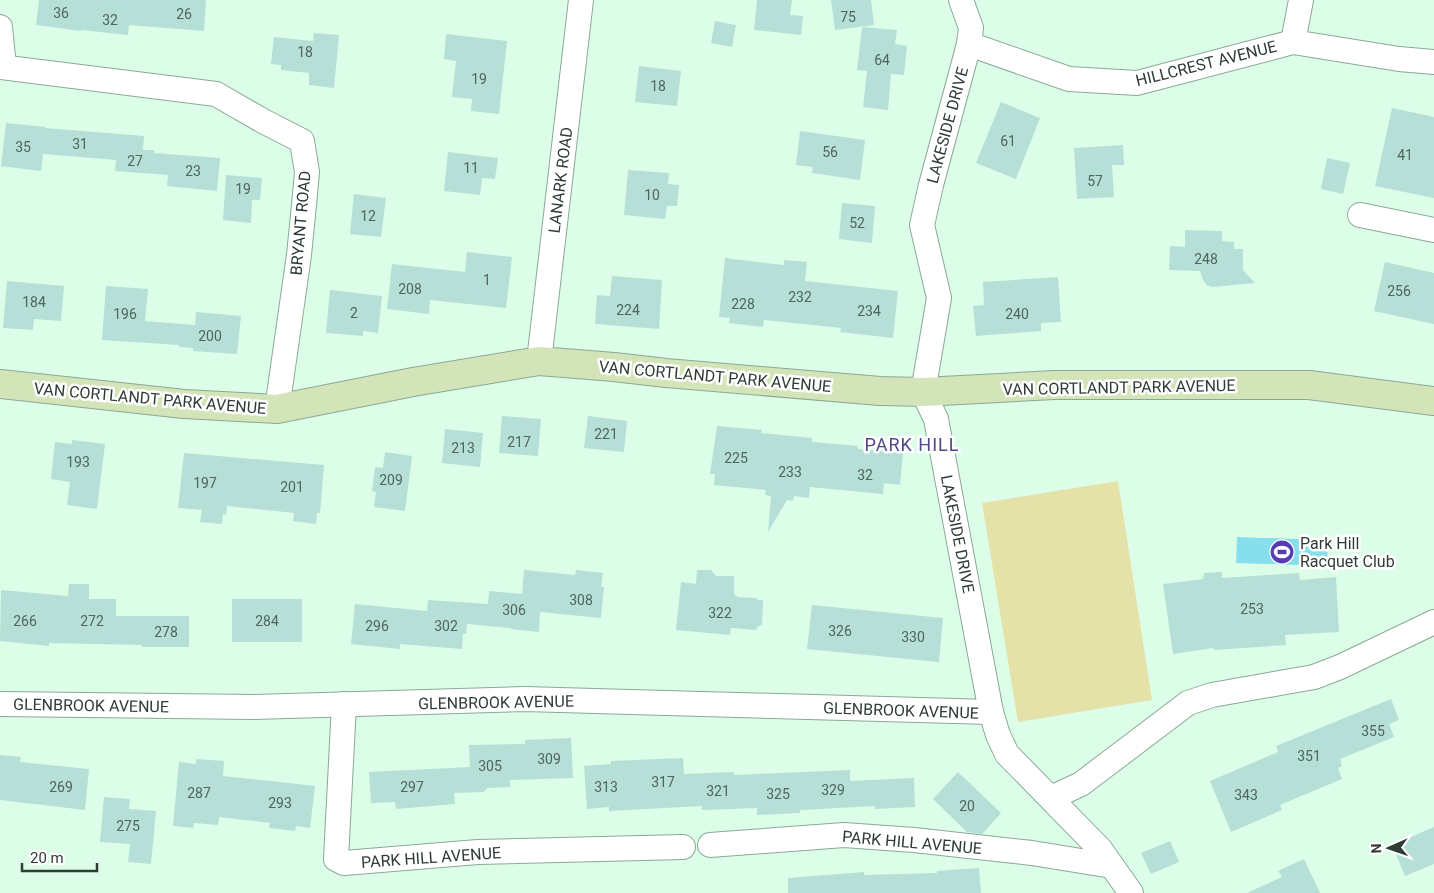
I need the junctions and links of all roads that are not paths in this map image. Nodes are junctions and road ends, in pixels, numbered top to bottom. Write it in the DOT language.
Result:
graph roads {
  1 [pos="582,0"];
  2 [pos="961,0"];
  3 [pos="1301,0"];
  4 [pos="0,27"];
  5 [pos="1293,42"];
  6 [pos="969,44"];
  7 [pos="1434,62"];
  8 [pos="2,67"];
  9 [pos="1360,215"];
  10 [pos="1434,230"];
  11 [pos="539,361"];
  12 [pos="0,384"];
  13 [pos="923,392"];
  14 [pos="1434,401"];
  15 [pos="277,409"];
  16 [pos="1434,622"];
  17 [pos="0,704"];
  18 [pos="344,704"];
  19 [pos="991,712"];
  20 [pos="1051,798"];
  21 [pos="710,845"];
  22 [pos="683,846"];
  23 [pos="1112,866"];
  24 [pos="1131,893"];
  1 -- 11 [label="street, LANARK ROAD"];
  2 -- 6 [label="street"];
  3 -- 5 [label="street"];
  4 -- 8 [label="street"];
  5 -- 6 [label="street, HILLCREST AVENUE"];
  5 -- 7 [label="street, HILLCREST AVENUE"];
  6 -- 13 [label="street, LAKESIDE DRIVE"];
  8 -- 15 [label="street, BRYANT ROAD"];
  9 -- 10 [label="street"];
  11 -- 13 [label="street, VAN CORTLANDT PARK AVENUE"];
  11 -- 15 [label="street, VAN CORTLANDT PARK AVENUE"];
  12 -- 15 [label="street, VAN CORTLANDT PARK AVENUE"];
  13 -- 14 [label="street, VAN CORTLANDT PARK AVENUE"];
  13 -- 19 [label="street, LAKESIDE DRIVE"];
  16 -- 20 [label="street"];
  17 -- 18 [label="street, GLENBROOK AVENUE"];
  18 -- 19 [label="street, GLENBROOK AVENUE"];
  18 -- 22 [label="street, PARK HILL AVENUE"];
  19 -- 20 [label="street, LAKESIDE DRIVE"];
  20 -- 23 [label="street, LAKESIDE DRIVE"];
  21 -- 23 [label="street, PARK HILL AVENUE"];
  23 -- 24 [label="street, LAKESIDE DRIVE"];
}
